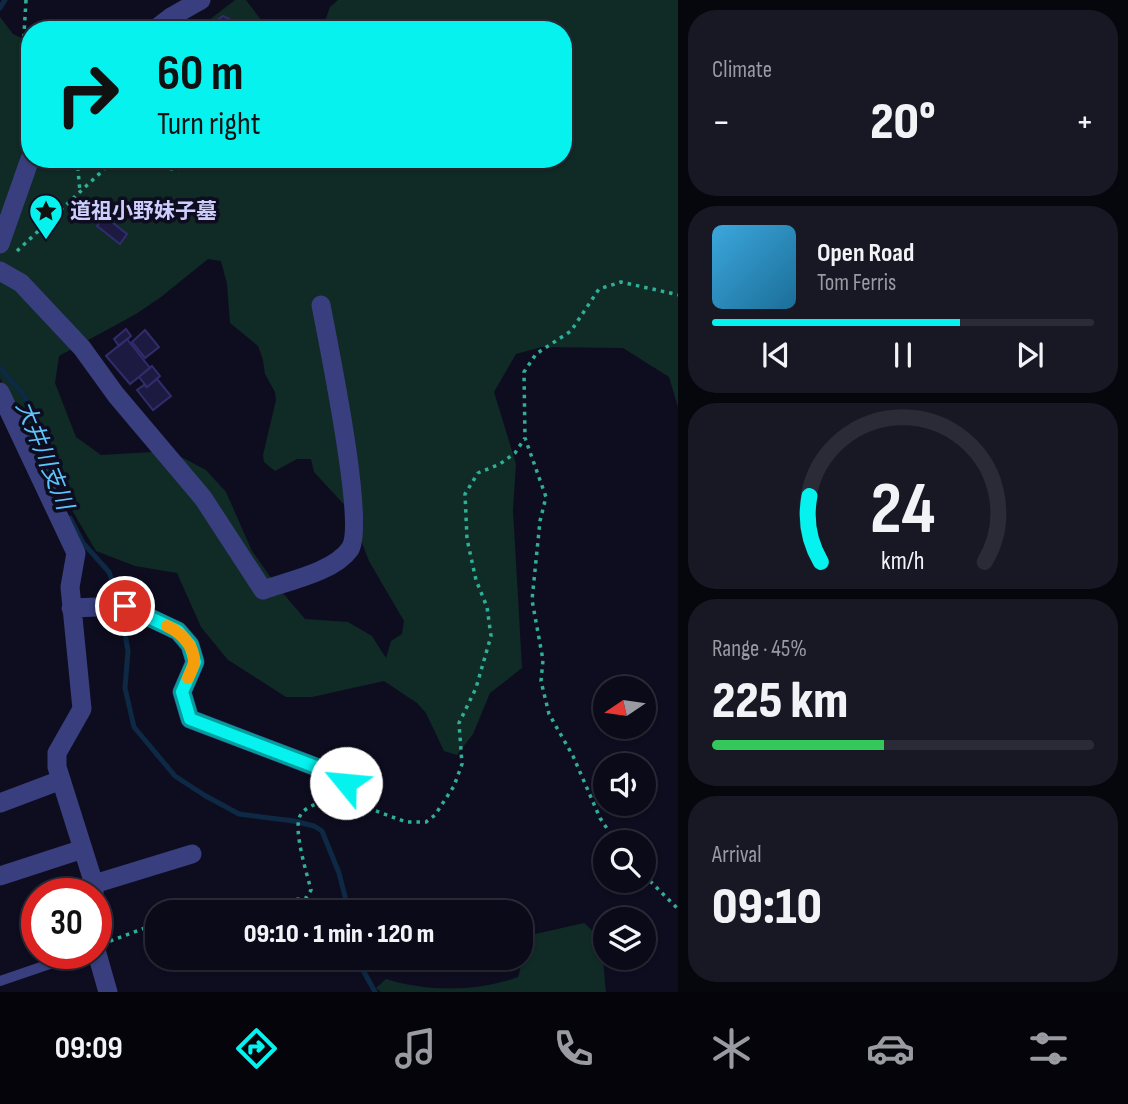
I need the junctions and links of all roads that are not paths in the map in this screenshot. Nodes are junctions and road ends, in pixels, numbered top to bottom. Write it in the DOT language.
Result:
graph roads {
  1 [pos="201,0"];
  2 [pos="166,21"];
  3 [pos="28,168"];
  4 [pos="8,248"];
  5 [pos="0,271"];
  6 [pos="321,305"];
  7 [pos="0,392"];
  8 [pos="71,608"];
  9 [pos="61,780"];
  10 [pos="345,801"];
  11 [pos="0,803"];
  12 [pos="83,849"];
  13 [pos="192,854"];
  14 [pos="0,876"];
  15 [pos="91,878"];
  16 [pos="112,883"];
  17 [pos="35,969"];
  18 [pos="104,969"];
  19 [pos="0,981"];
  20 [pos="108,992"];
  1 -- 2 [label="street"];
  3 -- 4 [label="street"];
  5 -- 6 [label="street"];
  7 -- 8 [label="street"];
  8 -- 9 [label="street"];
  8 -- 10 [label="street"];
  9 -- 11 [label="street"];
  9 -- 12 [label="street"];
  12 -- 14 [label="street"];
  12 -- 15 [label="street"];
  13 -- 16 [label="street"];
  17 -- 19 [label="lane"];
  18 -- 20 [label="street"];
}
